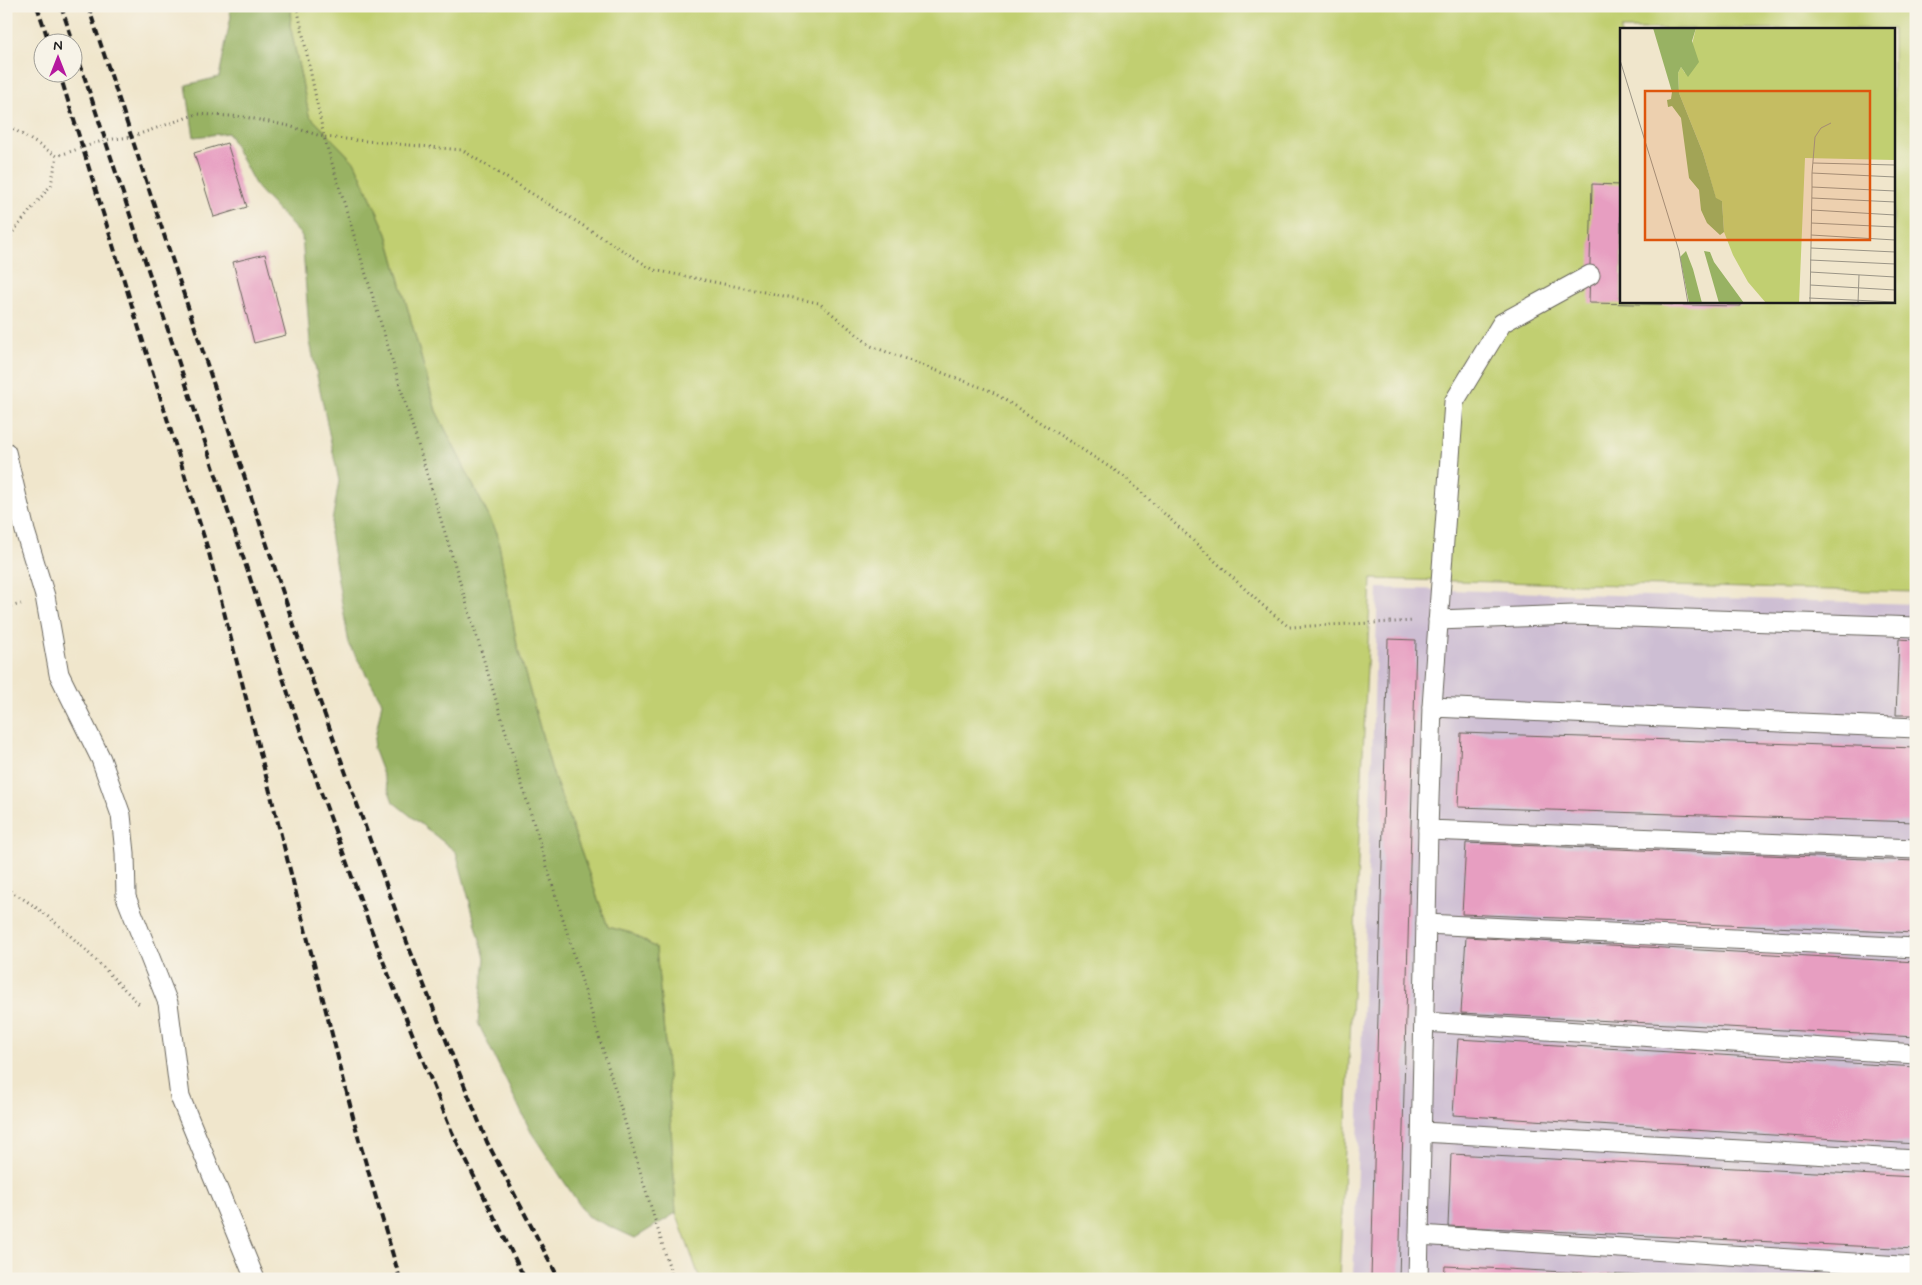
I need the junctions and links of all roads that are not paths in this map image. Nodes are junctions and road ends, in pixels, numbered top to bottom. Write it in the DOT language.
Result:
graph roads {
  1 [pos="1590,275"];
  2 [pos="6,452"];
  3 [pos="1438,620"];
  4 [pos="1916,627"];
  5 [pos="1432,707"];
  6 [pos="1916,728"];
  7 [pos="1428,830"];
  8 [pos="1916,849"];
  9 [pos="1426,924"];
  10 [pos="1916,948"];
  11 [pos="1424,1022"];
  12 [pos="1916,1054"];
  13 [pos="1422,1132"];
  14 [pos="1916,1160"];
  15 [pos="1419,1235"];
  16 [pos="1916,1267"];
  17 [pos="255,1279"];
  18 [pos="1418,1279"];
  1 -- 3 [label="lane"];
  2 -- 17 [label="lane"];
  3 -- 4 [label="lane"];
  3 -- 5 [label="lane"];
  5 -- 6 [label="lane"];
  5 -- 7 [label="lane"];
  7 -- 8 [label="lane"];
  7 -- 9 [label="lane"];
  9 -- 10 [label="lane"];
  9 -- 11 [label="lane"];
  11 -- 12 [label="lane"];
  11 -- 13 [label="lane"];
  13 -- 14 [label="lane"];
  13 -- 15 [label="lane"];
  15 -- 16 [label="lane"];
  15 -- 18 [label="lane"];
}
